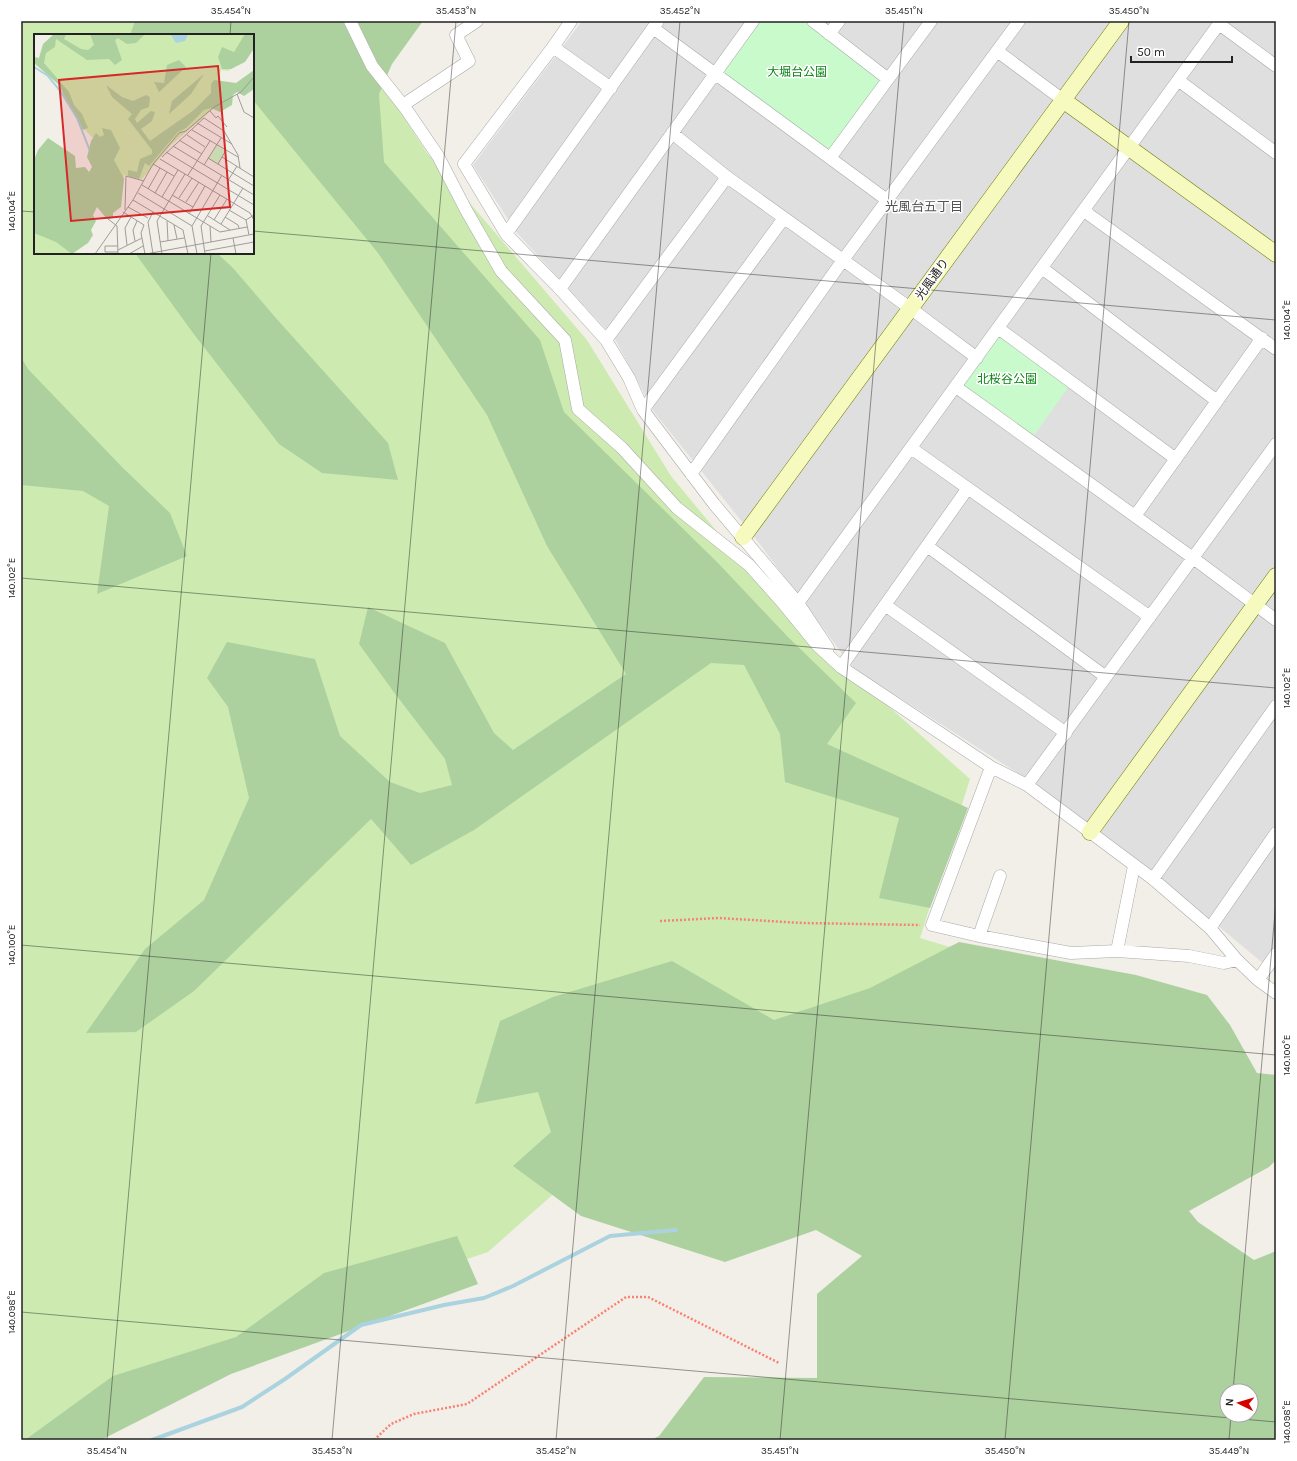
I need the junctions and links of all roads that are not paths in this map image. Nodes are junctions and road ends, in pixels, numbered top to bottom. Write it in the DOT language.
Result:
graph roads {
  1 [pos="350,21"];
  2 [pos="477,21"];
  3 [pos="571,21"];
  4 [pos="753,21"];
  5 [pos="813,21"];
  6 [pos="839,21"];
  7 [pos="931,21"];
  8 [pos="1019,21"];
  9 [pos="1121,21"];
  10 [pos="1220,22"];
  11 [pos="656,24"];
  12 [pos="829,34"];
  13 [pos="552,47"];
  14 [pos="997,51"];
  15 [pos="1276,66"];
  16 [pos="714,73"];
  17 [pos="888,79"];
  18 [pos="1178,80"];
  19 [pos="611,88"];
  20 [pos="1062,100"];
  21 [pos="403,106"];
  22 [pos="672,133"];
  23 [pos="1129,148"];
  24 [pos="1276,153"];
  25 [pos="830,158"];
  26 [pos="727,177"];
  27 [pos="887,200"];
  28 [pos="1084,211"];
  29 [pos="784,218"];
  30 [pos="506,234"];
  31 [pos="1276,254"];
  32 [pos="843,260"];
  33 [pos="1042,268"];
  34 [pos="560,289"];
  35 [pos="910,308"];
  36 [pos="998,328"];
  37 [pos="1262,338"];
  38 [pos="606,340"];
  39 [pos="1276,349"];
  40 [pos="977,358"];
  41 [pos="956,387"];
  42 [pos="1217,401"];
  43 [pos="644,410"];
  44 [pos="1276,444"];
  45 [pos="911,448"];
  46 [pos="1176,459"];
  47 [pos="691,474"];
  48 [pos="968,488"];
  49 [pos="1135,516"];
  50 [pos="743,537"];
  51 [pos="927,546"];
  52 [pos="1193,558"];
  53 [pos="1276,576"];
  54 [pos="798,603"];
  55 [pos="1255,604"];
  56 [pos="885,606"];
  57 [pos="1150,617"];
  58 [pos="1276,620"];
  59 [pos="841,667"];
  60 [pos="1106,677"];
  61 [pos="1275,709"];
  62 [pos="1066,733"];
  63 [pos="991,767"];
  64 [pos="1028,785"];
  65 [pos="1090,832"];
  66 [pos="1276,833"];
  67 [pos="1134,866"];
  68 [pos="1000,876"];
  69 [pos="1153,879"];
  70 [pos="1210,928"];
  71 [pos="979,936"];
  72 [pos="1117,951"];
  73 [pos="1276,954"];
  74 [pos="1237,960"];
  75 [pos="1258,980"];
  76 [pos="1276,993"];
  1 -- 21 [label="street"];
  2 -- 21 [label="street"];
  3 -- 13 [label="street"];
  4 -- 16 [label="street"];
  5 -- 12 [label="street"];
  6 -- 12 [label="street"];
  7 -- 17 [label="street"];
  8 -- 14 [label="street"];
  9 -- 20 [label="street, 光風通り"];
  10 -- 15 [label="street"];
  10 -- 18 [label="street"];
  11 -- 16 [label="street"];
  11 -- 19 [label="street"];
  12 -- 17 [label="street"];
  13 -- 19 [label="street"];
  13 -- 30 [label="street"];
  14 -- 20 [label="street"];
  14 -- 27 [label="street"];
  16 -- 22 [label="street"];
  16 -- 25 [label="street"];
  17 -- 25 [label="street"];
  18 -- 23 [label="street"];
  18 -- 24 [label="street"];
  19 -- 30 [label="street"];
  20 -- 23 [label="street"];
  20 -- 35 [label="street, 光風通り"];
  21 -- 59 [label="street"];
  22 -- 26 [label="street"];
  22 -- 34 [label="street"];
  23 -- 28 [label="street"];
  23 -- 31 [label="street"];
  25 -- 27 [label="street"];
  26 -- 29 [label="street"];
  26 -- 38 [label="street"];
  27 -- 32 [label="street"];
  28 -- 33 [label="street"];
  28 -- 37 [label="street"];
  29 -- 32 [label="street"];
  29 -- 43 [label="street"];
  30 -- 34 [label="street"];
  32 -- 35 [label="street"];
  32 -- 47 [label="street"];
  33 -- 36 [label="street"];
  33 -- 42 [label="street"];
  34 -- 38 [label="street"];
  35 -- 40 [label="street"];
  35 -- 50 [label="street, 光風通り"];
  36 -- 40 [label="street"];
  36 -- 46 [label="street"];
  37 -- 39 [label="street"];
  37 -- 42 [label="street"];
  38 -- 43 [label="street"];
  40 -- 41 [label="street"];
  41 -- 45 [label="street"];
  41 -- 49 [label="street"];
  42 -- 46 [label="street"];
  43 -- 47 [label="street"];
  44 -- 52 [label="street"];
  45 -- 48 [label="street"];
  45 -- 54 [label="street"];
  46 -- 49 [label="street"];
  47 -- 50 [label="street"];
  48 -- 51 [label="street"];
  48 -- 57 [label="street"];
  49 -- 52 [label="street"];
  50 -- 54 [label="street"];
  51 -- 56 [label="street"];
  51 -- 60 [label="street"];
  52 -- 55 [label="street"];
  52 -- 57 [label="street"];
  53 -- 55 [label="street"];
  54 -- 59 [label="street"];
  55 -- 58 [label="street"];
  55 -- 65 [label="street"];
  56 -- 59 [label="street"];
  56 -- 62 [label="street"];
  57 -- 60 [label="street"];
  59 -- 63 [label="street"];
  60 -- 62 [label="street"];
  61 -- 69 [label="street"];
  62 -- 64 [label="street"];
  63 -- 64 [label="street"];
  63 -- 71 [label="street"];
  64 -- 65 [label="street"];
  65 -- 67 [label="street"];
  66 -- 70 [label="street"];
  67 -- 69 [label="street"];
  67 -- 72 [label="street"];
  68 -- 71 [label="street"];
  69 -- 70 [label="street"];
  70 -- 74 [label="street"];
  71 -- 72 [label="street"];
  72 -- 74 [label="street"];
  73 -- 75 [label="street"];
  74 -- 75 [label="street"];
  75 -- 76 [label="street"];
}
